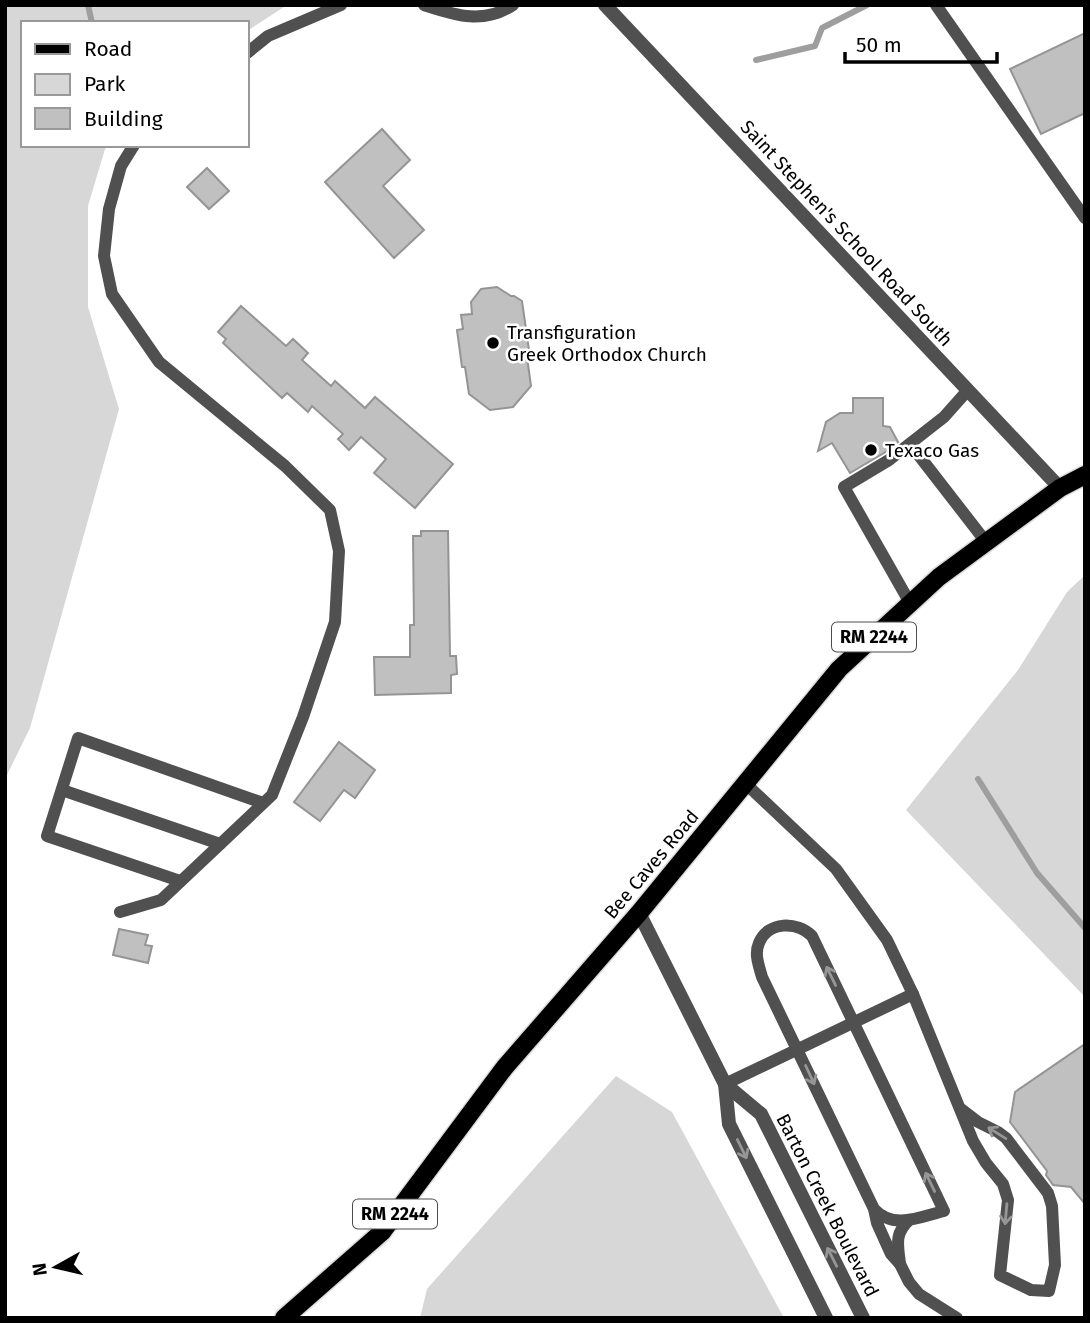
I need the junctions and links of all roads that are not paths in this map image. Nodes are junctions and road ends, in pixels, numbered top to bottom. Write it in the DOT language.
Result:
graph roads {
  1 [pos="341,5"];
  2 [pos="424,5"];
  3 [pos="513,5"];
  4 [pos="605,5"];
  5 [pos="936,5"];
  6 [pos="248,51"];
  7 [pos="133,147"];
  8 [pos="1085,218"];
  9 [pos="968,390"];
  10 [pos="910,444"];
  11 [pos="1085,475"];
  12 [pos="1060,488"];
  13 [pos="986,542"];
  14 [pos="910,603"];
  15 [pos="745,783"];
  16 [pos="62,790"];
  17 [pos="263,803"];
  18 [pos="220,844"];
  19 [pos="180,881"];
  20 [pos="120,912"];
  21 [pos="639,913"];
  22 [pos="913,994"];
  23 [pos="853,1022"];
  24 [pos="797,1049"];
  25 [pos="725,1084"];
  26 [pos="961,1109"];
  27 [pos="874,1209"];
  28 [pos="909,1220"];
  29 [pos="900,1264"];
  30 [pos="284,1318"];
  31 [pos="826,1318"];
  32 [pos="863,1318"];
  33 [pos="957,1318"];
  1 -- 6 [label="lane"];
  2 -- 3 [label="lane"];
  4 -- 9 [label="street, Saint Stephen's School Road South"];
  5 -- 8 [label="lane"];
  7 -- 17 [label="lane"];
  9 -- 10 [label="lane"];
  9 -- 12 [label="street, Saint Stephen's School Road South"];
  10 -- 13 [label="lane"];
  10 -- 14 [label="lane"];
  11 -- 12 [label="main road, Bee Caves Road / RM 2244"];
  12 -- 13 [label="main road, Bee Caves Road / RM 2244"];
  13 -- 14 [label="main road, Bee Caves Road / RM 2244"];
  14 -- 15 [label="main road, Bee Caves Road / RM 2244"];
  15 -- 21 [label="main road, Bee Caves Road / RM 2244"];
  15 -- 22 [label="lane"];
  16 -- 17 [label="lane"];
  16 -- 18 [label="lane"];
  16 -- 19 [label="lane"];
  17 -- 18 [label="lane"];
  18 -- 19 [label="lane"];
  19 -- 20 [label="lane"];
  21 -- 25 [label="street, Barton Creek Boulevard"];
  21 -- 30 [label="main road, Bee Caves Road / RM 2244"];
  22 -- 23 [label="lane"];
  22 -- 26 [label="lane"];
  23 -- 24 [label="lane"];
  23 -- 24 [label="lane, one-way"];
  28 -- 23 [label="lane, one-way"];
  24 -- 25 [label="lane"];
  24 -- 27 [label="lane, one-way"];
  25 -- 31 [label="street, Barton Creek Boulevard, one-way"];
  32 -- 25 [label="street, Barton Creek Boulevard, one-way"];
  26 -- 26 [label="lane, one-way"];
  27 -- 28 [label="lane"];
  27 -- 29 [label="lane"];
  28 -- 29 [label="lane"];
  29 -- 33 [label="lane"];
}
